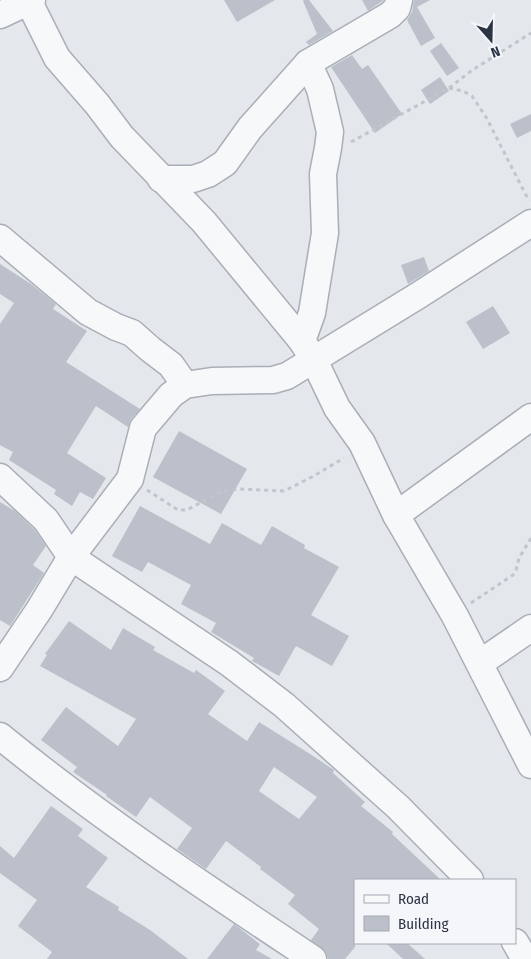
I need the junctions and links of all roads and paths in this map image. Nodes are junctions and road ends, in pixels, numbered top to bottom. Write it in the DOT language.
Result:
graph roads {
  1 [pos="399,0"];
  2 [pos="29,1"];
  3 [pos="0,15"];
  4 [pos="531,33"];
  5 [pos="308,63"];
  6 [pos="448,88"];
  7 [pos="328,148"];
  8 [pos="162,179"];
  9 [pos="531,206"];
  10 [pos="531,223"];
  11 [pos="0,238"];
  12 [pos="308,351"];
  13 [pos="186,385"];
  14 [pos="531,417"];
  15 [pos="362,443"];
  16 [pos="0,477"];
  17 [pos="130,479"];
  18 [pos="396,515"];
  19 [pos="531,538"];
  20 [pos="71,557"];
  21 [pos="455,616"];
  22 [pos="531,628"];
  23 [pos="480,663"];
  24 [pos="0,668"];
  25 [pos="0,736"];
  26 [pos="531,765"];
  27 [pos="469,879"];
  28 [pos="516,944"];
  29 [pos="313,959"];
  30 [pos="524,959"];
  1 -- 5 [label="street"];
  2 -- 3 [label="street"];
  2 -- 8 [label="street"];
  4 -- 6 [label="path"];
  5 -- 7 [label="street"];
  5 -- 8 [label="street"];
  6 -- 7 [label="path"];
  6 -- 9 [label="path"];
  7 -- 12 [label="street"];
  8 -- 12 [label="street"];
  10 -- 12 [label="street"];
  11 -- 13 [label="street"];
  12 -- 13 [label="street"];
  12 -- 15 [label="street"];
  13 -- 17 [label="street"];
  14 -- 18 [label="street"];
  15 -- 17 [label="path"];
  15 -- 18 [label="street"];
  16 -- 20 [label="street"];
  17 -- 20 [label="street"];
  18 -- 21 [label="street"];
  19 -- 21 [label="path"];
  20 -- 24 [label="street"];
  20 -- 27 [label="street"];
  21 -- 23 [label="street"];
  22 -- 23 [label="street"];
  23 -- 26 [label="street"];
  25 -- 29 [label="street"];
  28 -- 30 [label="street"];
}
